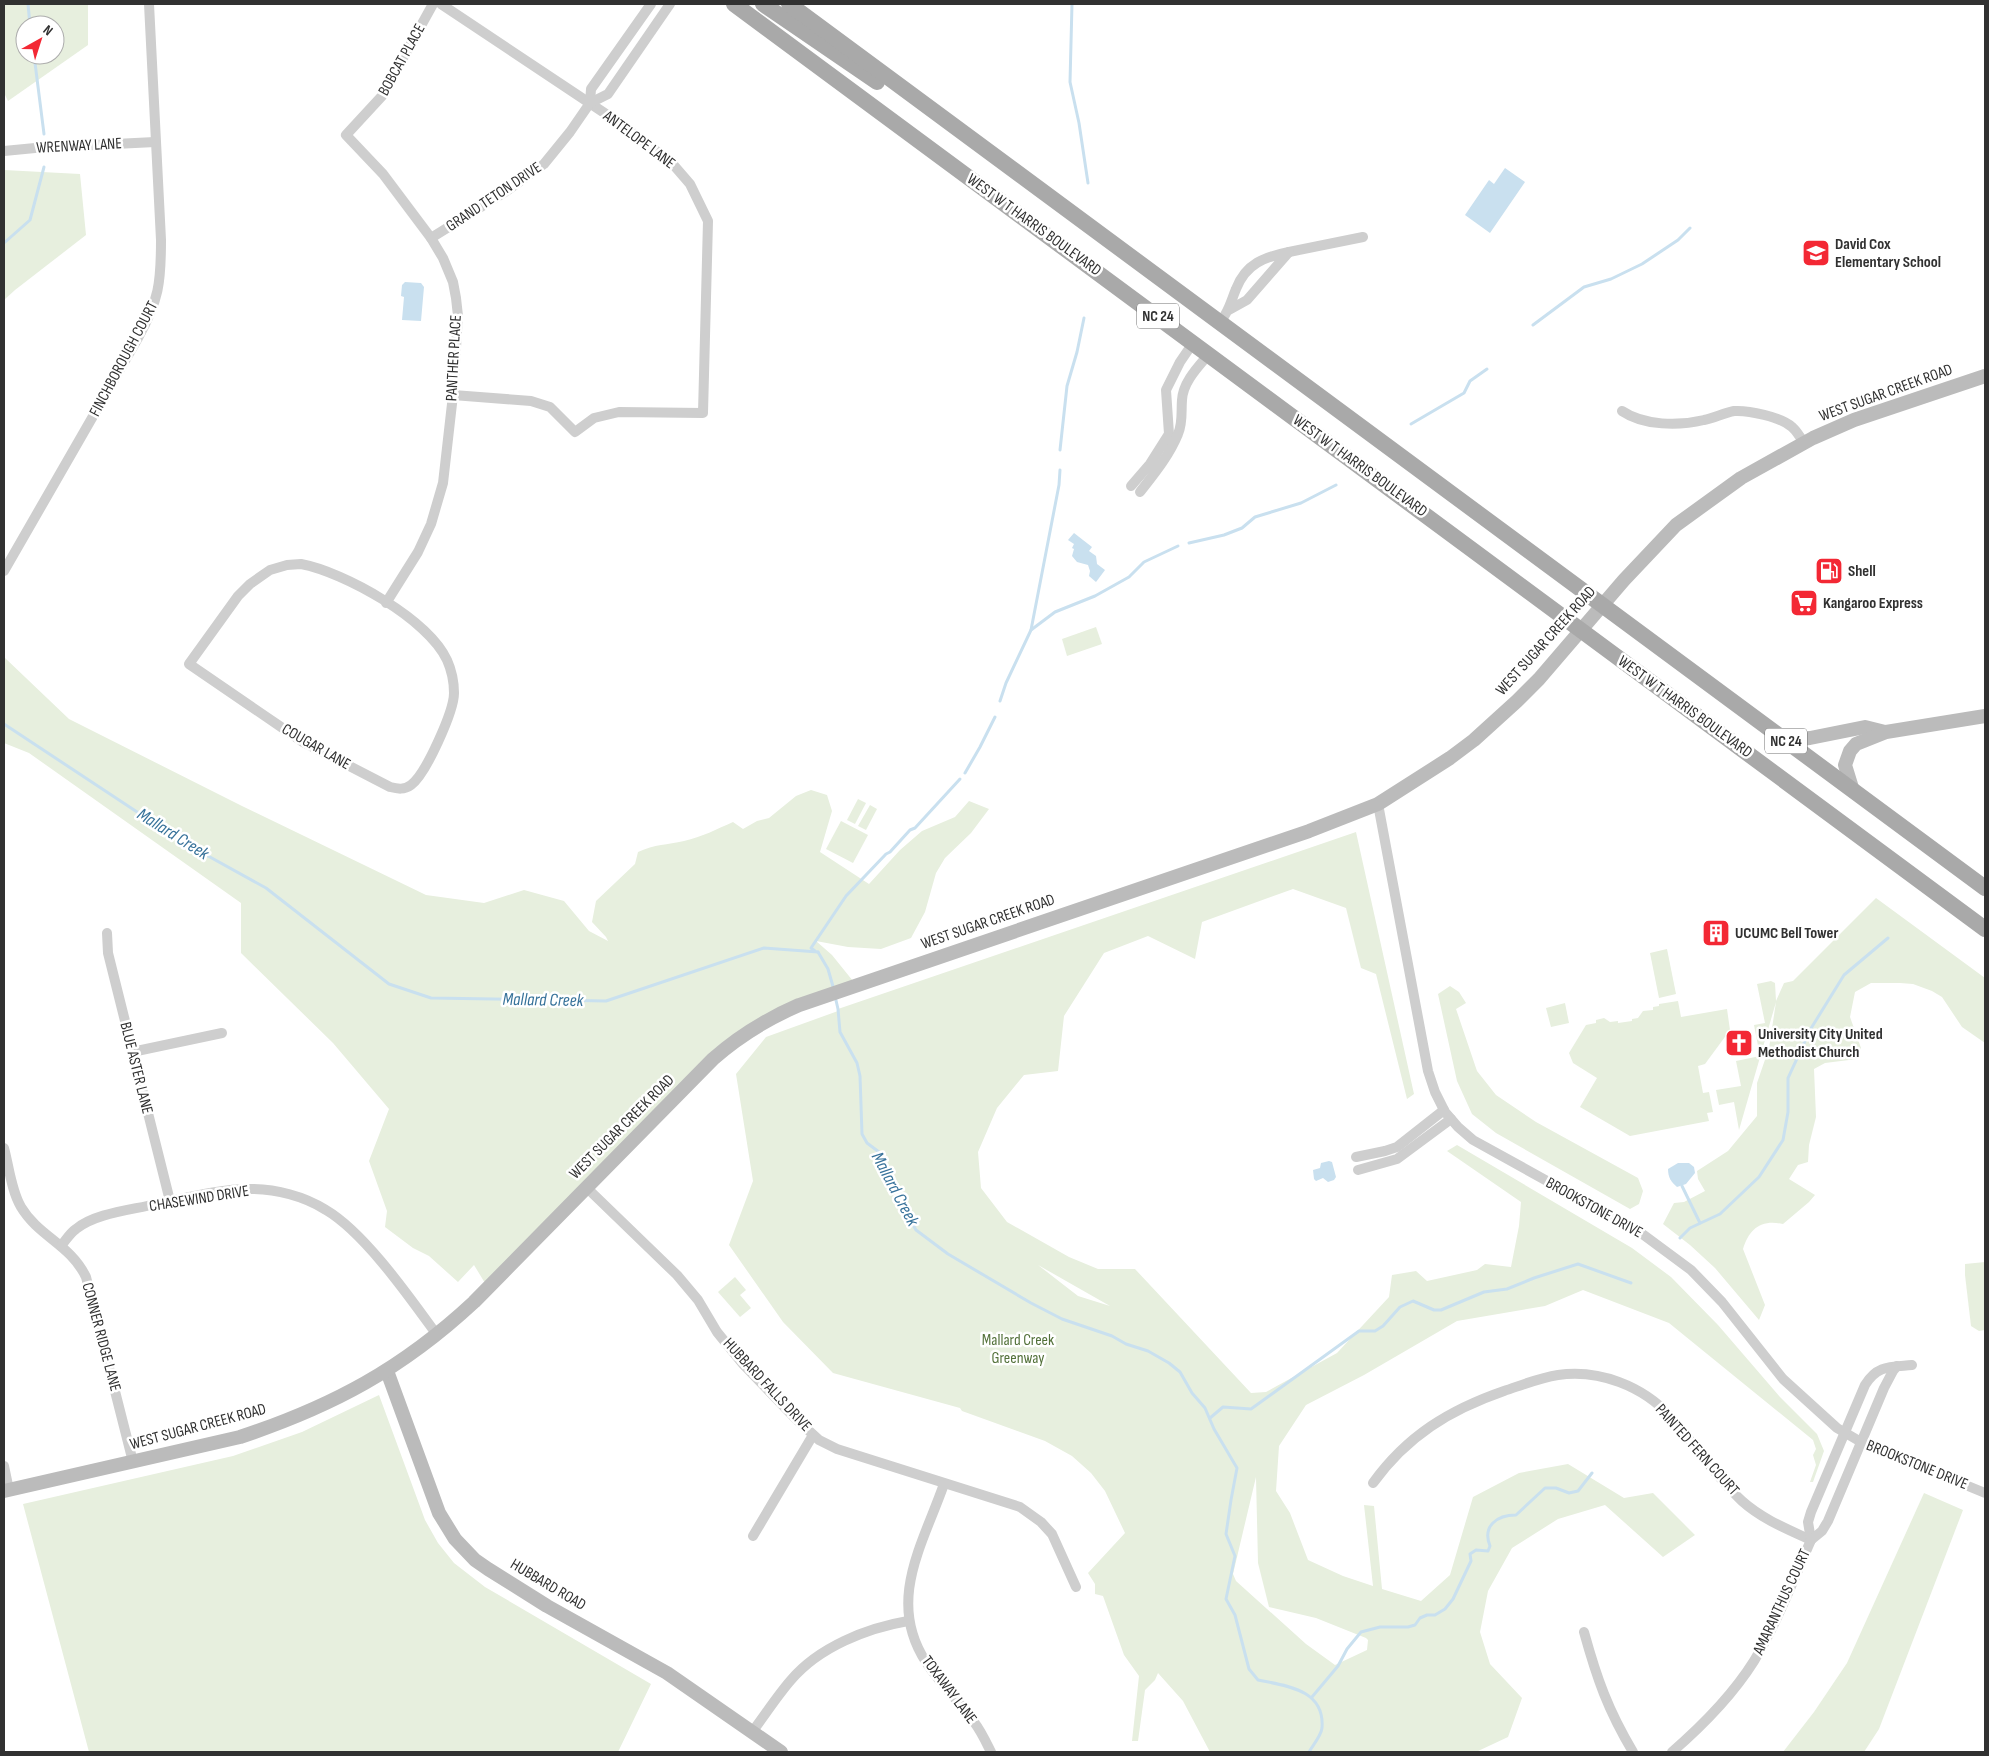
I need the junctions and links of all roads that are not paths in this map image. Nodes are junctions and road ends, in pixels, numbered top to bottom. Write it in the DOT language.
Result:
graph roads {
  1 [pos="149,4"];
  2 [pos="433,4"];
  3 [pos="442,4"];
  4 [pos="651,4"];
  5 [pos="670,4"];
  6 [pos="734,4"];
  7 [pos="763,4"];
  8 [pos="789,4"];
  9 [pos="590,103"];
  10 [pos="947,120"];
  11 [pos="346,135"];
  12 [pos="155,142"];
  13 [pos="4,151"];
  14 [pos="1364,237"];
  15 [pos="431,238"];
  16 [pos="1289,252"];
  17 [pos="1225,316"];
  18 [pos="1193,343"];
  19 [pos="1209,354"];
  20 [pos="1985,376"];
  21 [pos="453,395"];
  22 [pos="1622,411"];
  23 [pos="1804,442"];
  24 [pos="1131,486"];
  25 [pos="1140,492"];
  26 [pos="4,571"];
  27 [pos="386,603"];
  28 [pos="1602,605"];
  29 [pos="1581,630"];
  30 [pos="1985,716"];
  31 [pos="1886,732"];
  32 [pos="1781,737"];
  33 [pos="1853,791"];
  34 [pos="1378,804"];
  35 [pos="1985,888"];
  36 [pos="1985,929"];
  37 [pos="107,933"];
  38 [pos="222,1033"];
  39 [pos="132,1052"];
  40 [pos="1444,1110"];
  41 [pos="1451,1119"];
  42 [pos="4,1148"];
  43 [pos="1356,1157"];
  44 [pos="1358,1170"];
  45 [pos="587,1188"];
  46 [pos="170,1201"];
  47 [pos="61,1246"];
  48 [pos="437,1335"];
  49 [pos="1912,1365"];
  50 [pos="1897,1366"];
  51 [pos="386,1371"];
  52 [pos="1844,1434"];
  53 [pos="813,1435"];
  54 [pos="1861,1442"];
  55 [pos="134,1462"];
  56 [pos="4,1466"];
  57 [pos="1372,1483"];
  58 [pos="944,1484"];
  59 [pos="6,1491"];
  60 [pos="1985,1493"];
  61 [pos="752,1536"];
  62 [pos="1811,1540"];
  63 [pos="1076,1587"];
  64 [pos="908,1621"];
  65 [pos="1584,1632"];
  66 [pos="752,1732"];
  67 [pos="781,1752"];
  68 [pos="991,1752"];
  69 [pos="1633,1752"];
  70 [pos="1672,1752"];
  1 -- 12 [label="street, FINCHBOROUGH COURT"];
  2 -- 11 [label="street, BOBCAT PLACE"];
  3 -- 9 [label="street, ANTELOPE LANE"];
  4 -- 9 [label="street, GRAND TETON DRIVE"];
  5 -- 9 [label="street, GRAND TETON DRIVE"];
  6 -- 18 [label="main road, WEST W T HARRIS BOULEVARD / NC 24"];
  7 -- 10 [label="main road"];
  8 -- 10 [label="main road, WEST W T HARRIS BOULEVARD / NC 24"];
  9 -- 15 [label="street, GRAND TETON DRIVE"];
  9 -- 21 [label="street, ANTELOPE LANE"];
  10 -- 17 [label="main road, WEST W T HARRIS BOULEVARD / NC 24"];
  11 -- 15 [label="street, PANTHER PLACE"];
  12 -- 13 [label="street, WRENWAY LANE"];
  12 -- 26 [label="street, FINCHBOROUGH COURT"];
  14 -- 16 [label="street"];
  15 -- 21 [label="street, PANTHER PLACE"];
  16 -- 17 [label="street"];
  16 -- 17 [label="street"];
  17 -- 28 [label="main road, WEST W T HARRIS BOULEVARD / NC 24"];
  18 -- 19 [label="main road, WEST W T HARRIS BOULEVARD / NC 24"];
  18 -- 24 [label="street"];
  19 -- 25 [label="street"];
  19 -- 29 [label="main road, WEST W T HARRIS BOULEVARD / NC 24"];
  20 -- 23 [label="main road, WEST SUGAR CREEK ROAD"];
  21 -- 27 [label="street, PANTHER PLACE"];
  22 -- 23 [label="street"];
  23 -- 28 [label="main road, WEST SUGAR CREEK ROAD"];
  27 -- 27 [label="street, COUGAR LANE"];
  28 -- 29 [label="main road, WEST SUGAR CREEK ROAD"];
  28 -- 32 [label="main road, WEST W T HARRIS BOULEVARD / NC 24"];
  29 -- 34 [label="main road, WEST SUGAR CREEK ROAD"];
  29 -- 36 [label="main road, WEST W T HARRIS BOULEVARD / NC 24"];
  30 -- 31 [label="main road"];
  31 -- 32 [label="main road"];
  31 -- 33 [label="main road"];
  32 -- 33 [label="main road, WEST W T HARRIS BOULEVARD / NC 24"];
  33 -- 35 [label="main road, WEST W T HARRIS BOULEVARD / NC 24"];
  34 -- 40 [label="street, BROOKSTONE DRIVE"];
  34 -- 45 [label="main road, WEST SUGAR CREEK ROAD"];
  37 -- 39 [label="street, BLUE ASTER LANE"];
  38 -- 39 [label="street"];
  39 -- 46 [label="street, BLUE ASTER LANE"];
  40 -- 41 [label="street, BROOKSTONE DRIVE"];
  40 -- 43 [label="street"];
  41 -- 44 [label="street"];
  41 -- 52 [label="street, BROOKSTONE DRIVE"];
  42 -- 47 [label="street, CONNER RIDGE LANE"];
  45 -- 48 [label="main road, WEST SUGAR CREEK ROAD"];
  45 -- 53 [label="street, HUBBARD FALLS DRIVE"];
  46 -- 47 [label="street, CHASEWIND DRIVE"];
  46 -- 48 [label="street, CHASEWIND DRIVE"];
  47 -- 55 [label="street, CONNER RIDGE LANE"];
  48 -- 51 [label="main road, WEST SUGAR CREEK ROAD"];
  49 -- 50 [label="street, AMARANTHUS COURT"];
  50 -- 52 [label="street, AMARANTHUS COURT"];
  50 -- 54 [label="street, AMARANTHUS COURT"];
  51 -- 55 [label="main road, WEST SUGAR CREEK ROAD"];
  51 -- 66 [label="main road, HUBBARD ROAD"];
  52 -- 54 [label="street, BROOKSTONE DRIVE"];
  52 -- 62 [label="street, AMARANTHUS COURT"];
  53 -- 58 [label="street, HUBBARD FALLS DRIVE"];
  53 -- 61 [label="street"];
  54 -- 60 [label="street, BROOKSTONE DRIVE"];
  54 -- 62 [label="street, AMARANTHUS COURT"];
  55 -- 59 [label="main road, WEST SUGAR CREEK ROAD"];
  56 -- 59 [label="street"];
  57 -- 62 [label="street, PAINTED FERN COURT"];
  58 -- 63 [label="street, HUBBARD FALLS DRIVE"];
  58 -- 64 [label="street, TOXAWAY LANE"];
  62 -- 70 [label="street, AMARANTHUS COURT"];
  64 -- 66 [label="street"];
  64 -- 68 [label="street, TOXAWAY LANE"];
  65 -- 69 [label="street"];
  66 -- 67 [label="main road, HUBBARD ROAD"];
}
